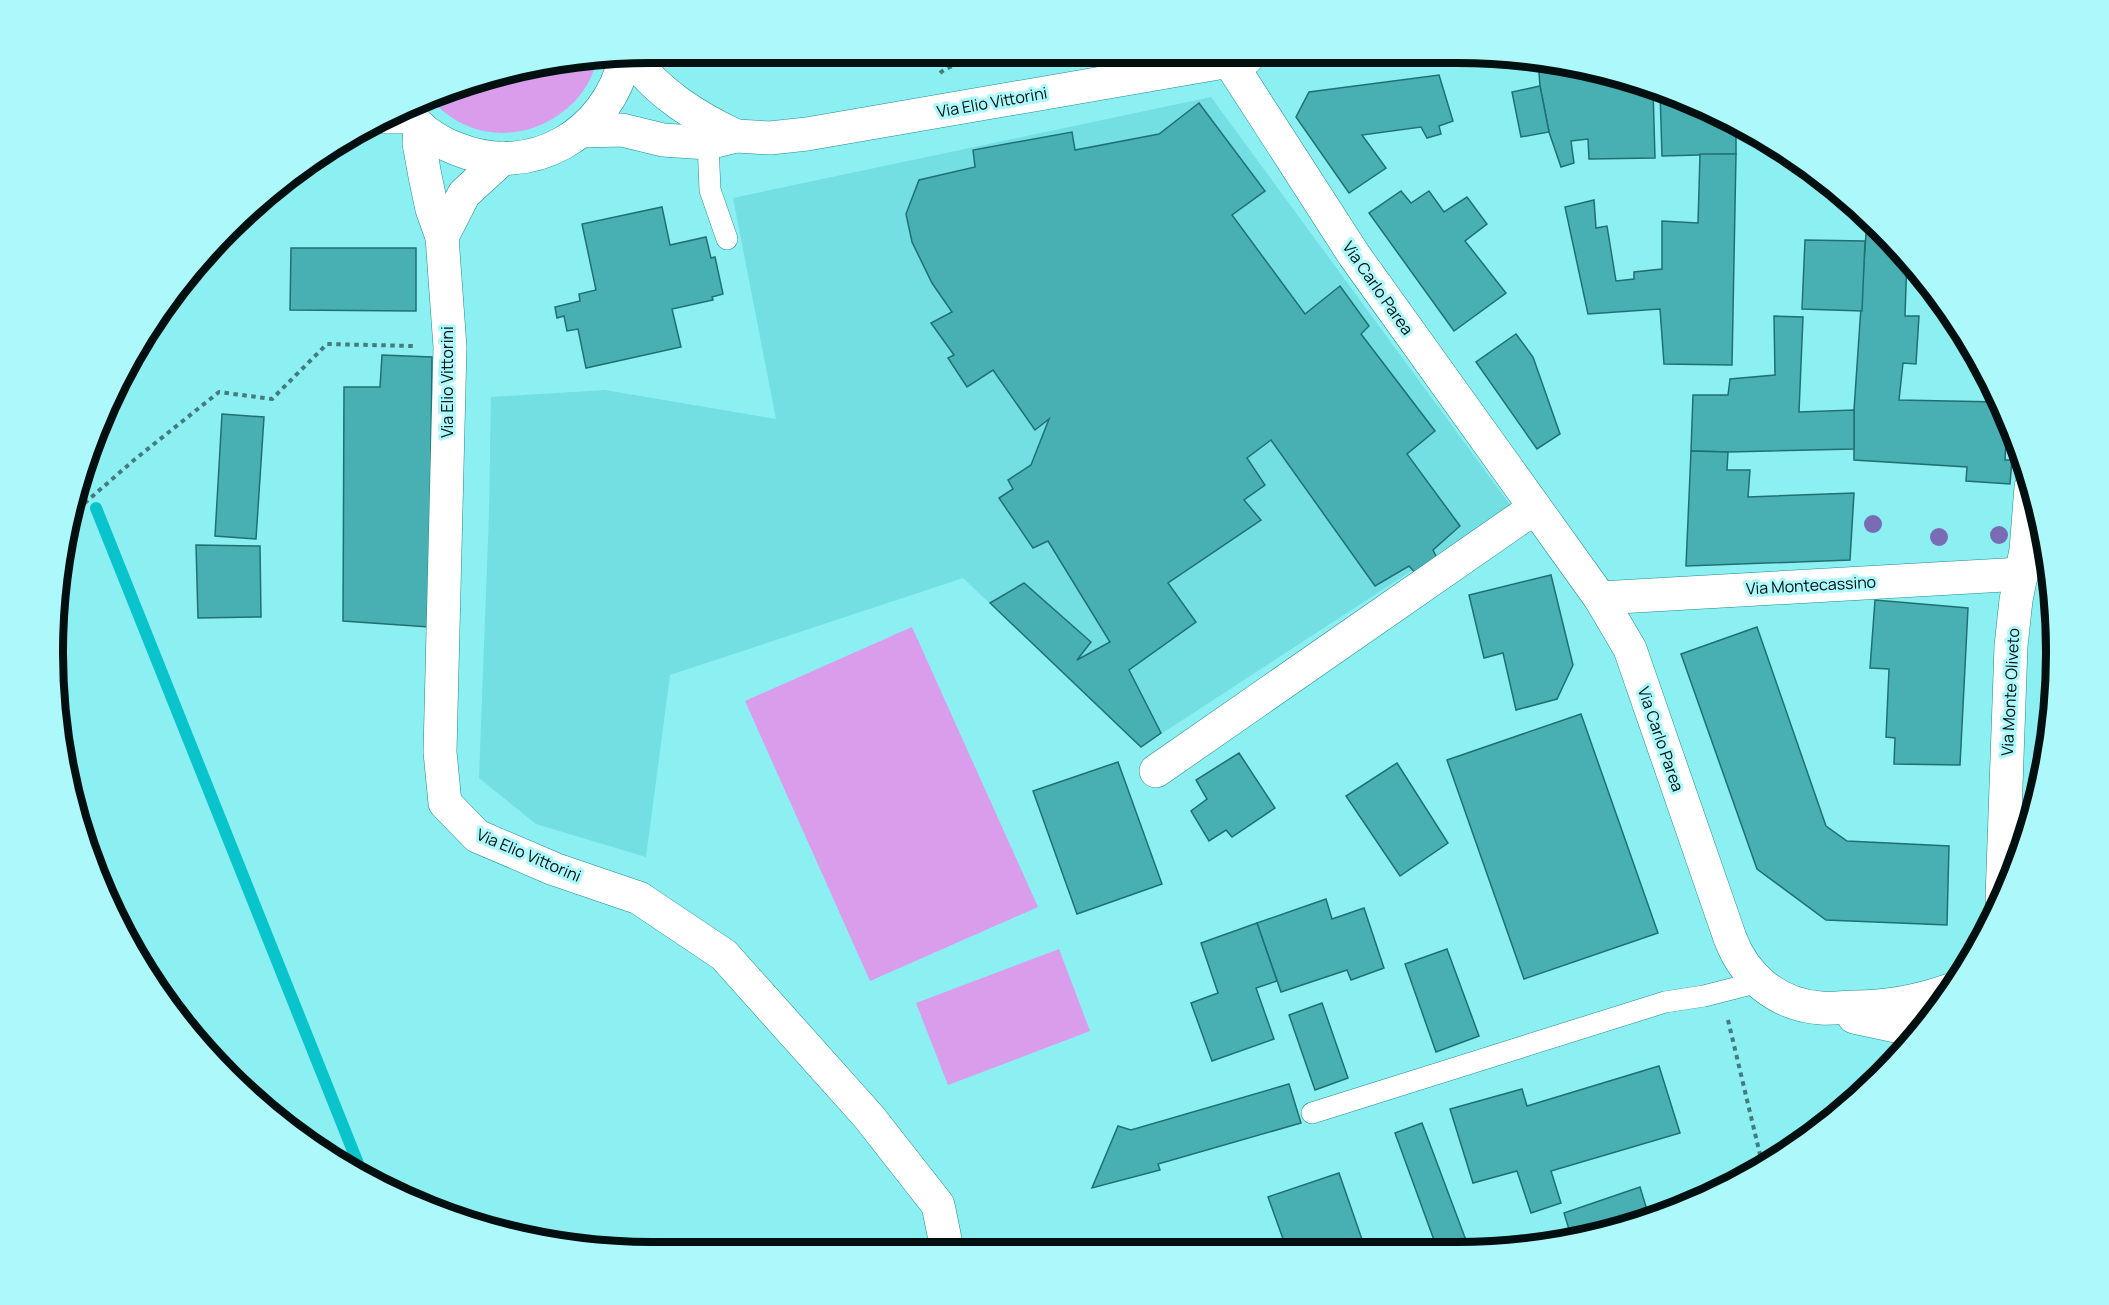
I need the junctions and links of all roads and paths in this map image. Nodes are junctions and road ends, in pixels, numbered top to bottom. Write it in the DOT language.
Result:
graph roads {
  1 [pos="636,63"];
  2 [pos="1215,63"];
  3 [pos="1240,63"];
  4 [pos="1458,63"];
  5 [pos="623,64"];
  6 [pos="1451,64"];
  7 [pos="405,118"];
  8 [pos="405,118"];
  9 [pos="582,131"];
  10 [pos="722,140"];
  11 [pos="503,158"];
  12 [pos="442,237"];
  13 [pos="727,239"];
  14 [pos="450,347"];
  15 [pos="82,506"];
  16 [pos="1535,509"];
  17 [pos="2030,515"];
  18 [pos="2031,567"];
  19 [pos="1600,598"];
  20 [pos="1156,771"];
  21 [pos="2003,873"];
  22 [pos="1760,982"];
  23 [pos="1937,994"];
  24 [pos="1821,1008"];
  25 [pos="1728,1019"];
  26 [pos="1910,1029"];
  27 [pos="1312,1113"];
  28 [pos="1761,1157"];
  29 [pos="946,1242"];
  1 -- 10 [label="street, Via Elio Vittorini"];
  2 -- 10 [label="street, Via Elio Vittorini"];
  3 -- 16 [label="street, Via Carlo Parea"];
  4 -- 6 [label="path"];
  5 -- 9 [label="street"];
  7 -- 11 [label="street"];
  8 -- 12 [label="street, Via Elio Vittorini"];
  9 -- 10 [label="street, Via Elio Vittorini"];
  9 -- 11 [label="street"];
  10 -- 13 [label="lane"];
  11 -- 12 [label="street"];
  12 -- 14 [label="street, Via Elio Vittorini"];
  14 -- 15 [label="path"];
  14 -- 29 [label="street, Via Elio Vittorini"];
  16 -- 19 [label="street, Via Carlo Parea"];
  16 -- 20 [label="street"];
  17 -- 18 [label="street, Via Monte Oliveto"];
  18 -- 19 [label="street, Via Montecassino"];
  18 -- 21 [label="street, Via Monte Oliveto"];
  19 -- 22 [label="street, Via Carlo Parea"];
  22 -- 24 [label="street, Via Carlo Parea"];
  22 -- 27 [label="lane"];
  23 -- 24 [label="street, Via Carlo Parea"];
  24 -- 26 [label="street"];
  25 -- 28 [label="path"];
}
